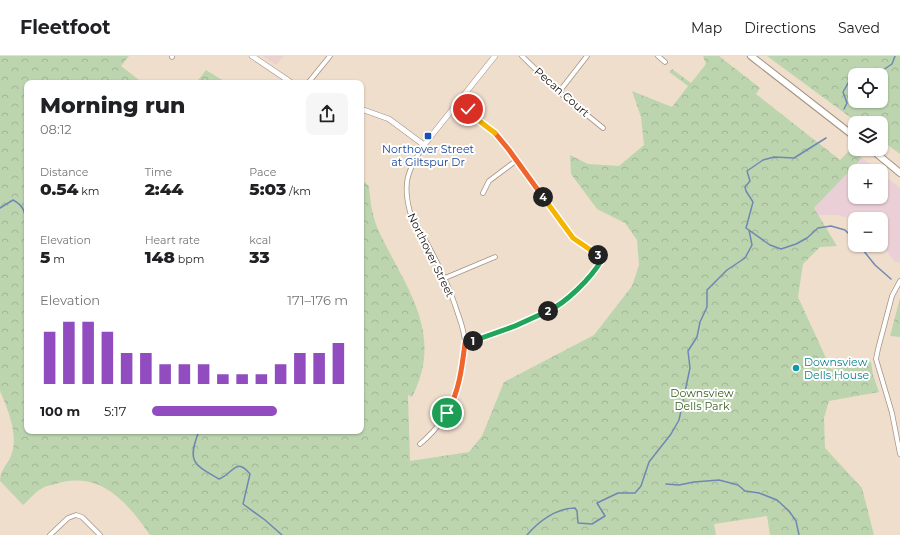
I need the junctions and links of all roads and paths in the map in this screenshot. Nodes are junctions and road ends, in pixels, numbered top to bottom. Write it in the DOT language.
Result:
graph roads {
  1 [pos="252,56"];
  2 [pos="330,56"];
  3 [pos="495,56"];
  4 [pos="522,56"];
  5 [pos="587,56"];
  6 [pos="658,56"];
  7 [pos="751,56"];
  8 [pos="665,62"];
  9 [pos="288,80"];
  10 [pos="310,80"];
  11 [pos="559,92"];
  12 [pos="459,102"];
  13 [pos="364,110"];
  14 [pos="603,128"];
  15 [pos="848,132"];
  16 [pos="424,145"];
  17 [pos="879,156"];
  18 [pos="517,160"];
  19 [pos="900,173"];
  20 [pos="483,193"];
  21 [pos="495,257"];
  22 [pos="445,278"];
  23 [pos="900,282"];
  24 [pos="465,343"];
  25 [pos="420,444"];
  26 [pos="900,454"];
  27 [pos="50,535"];
  28 [pos="100,535"];
  1 -- 9 [label="street"];
  2 -- 10 [label="street"];
  3 -- 12 [label="street, Northover Street"];
  4 -- 11 [label="street, Pecan Court"];
  5 -- 11 [label="street"];
  6 -- 8 [label="street"];
  7 -- 15 [label="main road"];
  11 -- 14 [label="street, Pecan Court"];
  12 -- 16 [label="street, Northover Street"];
  12 -- 18 [label="street"];
  13 -- 16 [label="street"];
  16 -- 22 [label="street, Northover Street"];
  17 -- 19 [label="main road"];
  18 -- 20 [label="street"];
  18 -- 24 [label="street"];
  21 -- 22 [label="street"];
  22 -- 24 [label="street, Northover Street"];
  23 -- 26 [label="street"];
  24 -- 25 [label="street, Northover Street"];
  27 -- 28 [label="street"];
}
